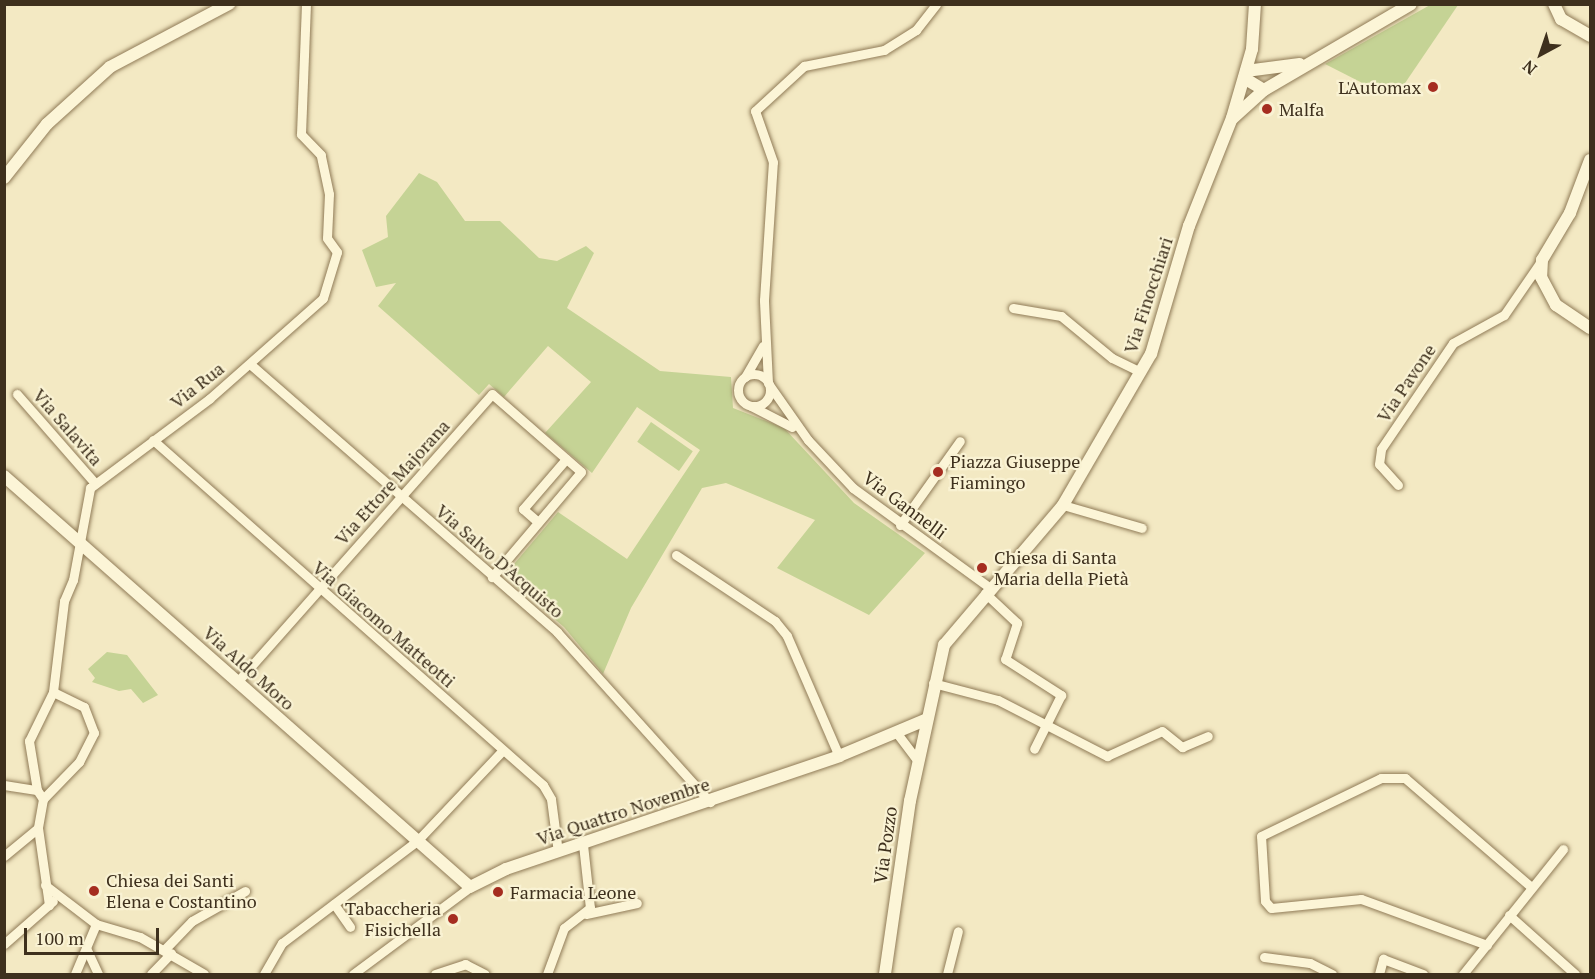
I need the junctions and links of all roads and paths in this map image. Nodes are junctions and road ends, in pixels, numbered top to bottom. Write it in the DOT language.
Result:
graph roads {
  1 [pos="229,4"];
  2 [pos="306,4"];
  3 [pos="936,4"];
  4 [pos="1256,4"];
  5 [pos="1411,4"];
  6 [pos="1554,4"];
  7 [pos="1590,36"];
  8 [pos="1315,59"];
  9 [pos="1245,74"];
  10 [pos="1264,90"];
  11 [pos="1232,118"];
  12 [pos="1590,160"];
  13 [pos="4,178"];
  14 [pos="1590,185"];
  15 [pos="1570,213"];
  16 [pos="1542,260"];
  17 [pos="1013,308"];
  18 [pos="1590,328"];
  19 [pos="765,331"];
  20 [pos="250,364"];
  21 [pos="1141,372"];
  22 [pos="745,377"];
  23 [pos="769,384"];
  24 [pos="17,394"];
  25 [pos="747,404"];
  26 [pos="153,440"];
  27 [pos="808,440"];
  28 [pos="960,441"];
  29 [pos="566,459"];
  30 [pos="4,476"];
  31 [pos="95,483"];
  32 [pos="1398,485"];
  33 [pos="401,497"];
  34 [pos="1063,505"];
  35 [pos="538,522"];
  36 [pos="900,525"];
  37 [pos="1142,528"];
  38 [pos="80,542"];
  39 [pos="676,555"];
  40 [pos="492,576"];
  41 [pos="319,590"];
  42 [pos="987,591"];
  43 [pos="238,681"];
  44 [pos="933,683"];
  45 [pos="53,692"];
  46 [pos="925,720"];
  47 [pos="1042,723"];
  48 [pos="896,732"];
  49 [pos="1208,736"];
  50 [pos="1034,749"];
  51 [pos="504,750"];
  52 [pos="839,756"];
  53 [pos="918,761"];
  54 [pos="4,784"];
  55 [pos="37,790"];
  56 [pos="43,800"];
  57 [pos="710,802"];
  58 [pos="38,828"];
  59 [pos="417,841"];
  60 [pos="583,845"];
  61 [pos="1563,849"];
  62 [pos="558,852"];
  63 [pos="4,856"];
  64 [pos="45,885"];
  65 [pos="1530,886"];
  66 [pos="470,887"];
  67 [pos="244,891"];
  68 [pos="60,895"];
  69 [pos="637,903"];
  70 [pos="334,904"];
  71 [pos="49,905"];
  72 [pos="586,914"];
  73 [pos="1509,915"];
  74 [pos="96,924"];
  75 [pos="350,927"];
  76 [pos="958,931"];
  77 [pos="6,938"];
  78 [pos="1487,945"];
  79 [pos="86,948"];
  80 [pos="168,952"];
  81 [pos="1264,957"];
  82 [pos="358,973"];
  83 [pos="75,975"];
  84 [pos="98,975"];
  85 [pos="152,975"];
  86 [pos="204,975"];
  87 [pos="264,975"];
  88 [pos="435,975"];
  89 [pos="485,975"];
  90 [pos="547,975"];
  91 [pos="885,975"];
  92 [pos="947,975"];
  93 [pos="1332,975"];
  94 [pos="1379,975"];
  95 [pos="1424,975"];
  96 [pos="1463,975"];
  97 [pos="1575,975"];
  1 -- 13 [label="street"];
  2 -- 20 [label="street, Via Rua"];
  3 -- 19 [label="street"];
  4 -- 9 [label="street, Via Finocchiari"];
  5 -- 8 [label="street"];
  6 -- 7 [label="street"];
  8 -- 9 [label="street"];
  8 -- 10 [label="street"];
  9 -- 10 [label="street"];
  9 -- 11 [label="street, Via Finocchiari"];
  10 -- 11 [label="street"];
  11 -- 21 [label="street, Via Finocchiari"];
  12 -- 15 [label="street"];
  14 -- 15 [label="street"];
  15 -- 16 [label="street"];
  16 -- 18 [label="street"];
  16 -- 32 [label="street, Via Pavone"];
  17 -- 21 [label="street"];
  19 -- 22 [label="street"];
  19 -- 23 [label="street"];
  20 -- 26 [label="street, Via Rua"];
  20 -- 33 [label="street, Via Salvo D'Acquisto"];
  21 -- 34 [label="street, Via Finocchiari"];
  22 -- 23 [label="street"];
  22 -- 25 [label="street"];
  23 -- 25 [label="street"];
  23 -- 27 [label="street, Via Gannelli"];
  24 -- 31 [label="street, Via Salavita"];
  25 -- 27 [label="street, Via Gannelli"];
  26 -- 31 [label="street, Via Rua"];
  26 -- 41 [label="street, Via Giacomo Matteotti"];
  27 -- 36 [label="street, Via Gannelli"];
  28 -- 36 [label="street"];
  29 -- 33 [label="street, Via Ettore Majorana"];
  29 -- 35 [label="street"];
  29 -- 35 [label="street, Via Ettore Majorana"];
  30 -- 38 [label="street, Via Aldo Moro"];
  31 -- 38 [label="street"];
  33 -- 40 [label="street, Via Salvo D'Acquisto"];
  33 -- 41 [label="street, Via Ettore Majorana"];
  34 -- 37 [label="street"];
  34 -- 42 [label="street, Via Finocchiari"];
  35 -- 40 [label="street"];
  36 -- 42 [label="street, Via Gannelli"];
  38 -- 43 [label="street, Via Aldo Moro"];
  38 -- 45 [label="street"];
  39 -- 52 [label="street"];
  40 -- 57 [label="street, Via Salvo D'Acquisto"];
  41 -- 43 [label="street, Via Ettore Majorana"];
  41 -- 51 [label="street, Via Giacomo Matteotti"];
  42 -- 44 [label="street, Via Finocchiari"];
  42 -- 47 [label="street, Via Gannelli"];
  43 -- 59 [label="street, Via Aldo Moro"];
  44 -- 46 [label="street, Via Finocchiari"];
  44 -- 47 [label="street"];
  45 -- 55 [label="street"];
  45 -- 56 [label="street"];
  46 -- 48 [label="street, Via Quattro Novembre"];
  46 -- 53 [label="street, Via Pozzo"];
  47 -- 49 [label="street"];
  47 -- 50 [label="street"];
  48 -- 52 [label="street, Via Quattro Novembre"];
  48 -- 53 [label="street"];
  51 -- 59 [label="street"];
  51 -- 62 [label="street, Via Giacomo Matteotti"];
  52 -- 57 [label="street, Via Quattro Novembre"];
  53 -- 91 [label="street, Via Pozzo"];
  54 -- 55 [label="street"];
  55 -- 56 [label="street"];
  56 -- 58 [label="street"];
  57 -- 60 [label="street, Via Quattro Novembre"];
  58 -- 63 [label="street"];
  58 -- 64 [label="street"];
  59 -- 66 [label="street, Via Aldo Moro"];
  59 -- 70 [label="street"];
  60 -- 62 [label="street, Via Quattro Novembre"];
  60 -- 72 [label="street"];
  61 -- 65 [label="street"];
  62 -- 66 [label="street, Via Quattro Novembre"];
  64 -- 68 [label="street"];
  64 -- 71 [label="street"];
  65 -- 73 [label="street"];
  65 -- 78 [label="street"];
  66 -- 82 [label="street, Via Quattro Novembre"];
  67 -- 80 [label="street"];
  68 -- 71 [label="street"];
  68 -- 74 [label="street"];
  69 -- 72 [label="street"];
  70 -- 75 [label="street"];
  70 -- 87 [label="street"];
  71 -- 77 [label="street"];
  72 -- 90 [label="street"];
  73 -- 78 [label="street"];
  73 -- 97 [label="street"];
  74 -- 79 [label="street"];
  74 -- 80 [label="street"];
  76 -- 92 [label="street"];
  78 -- 96 [label="street"];
  79 -- 83 [label="street"];
  79 -- 84 [label="street"];
  80 -- 85 [label="street"];
  80 -- 86 [label="street"];
  81 -- 93 [label="street"];
  88 -- 89 [label="street"];
  94 -- 95 [label="street"];
}
